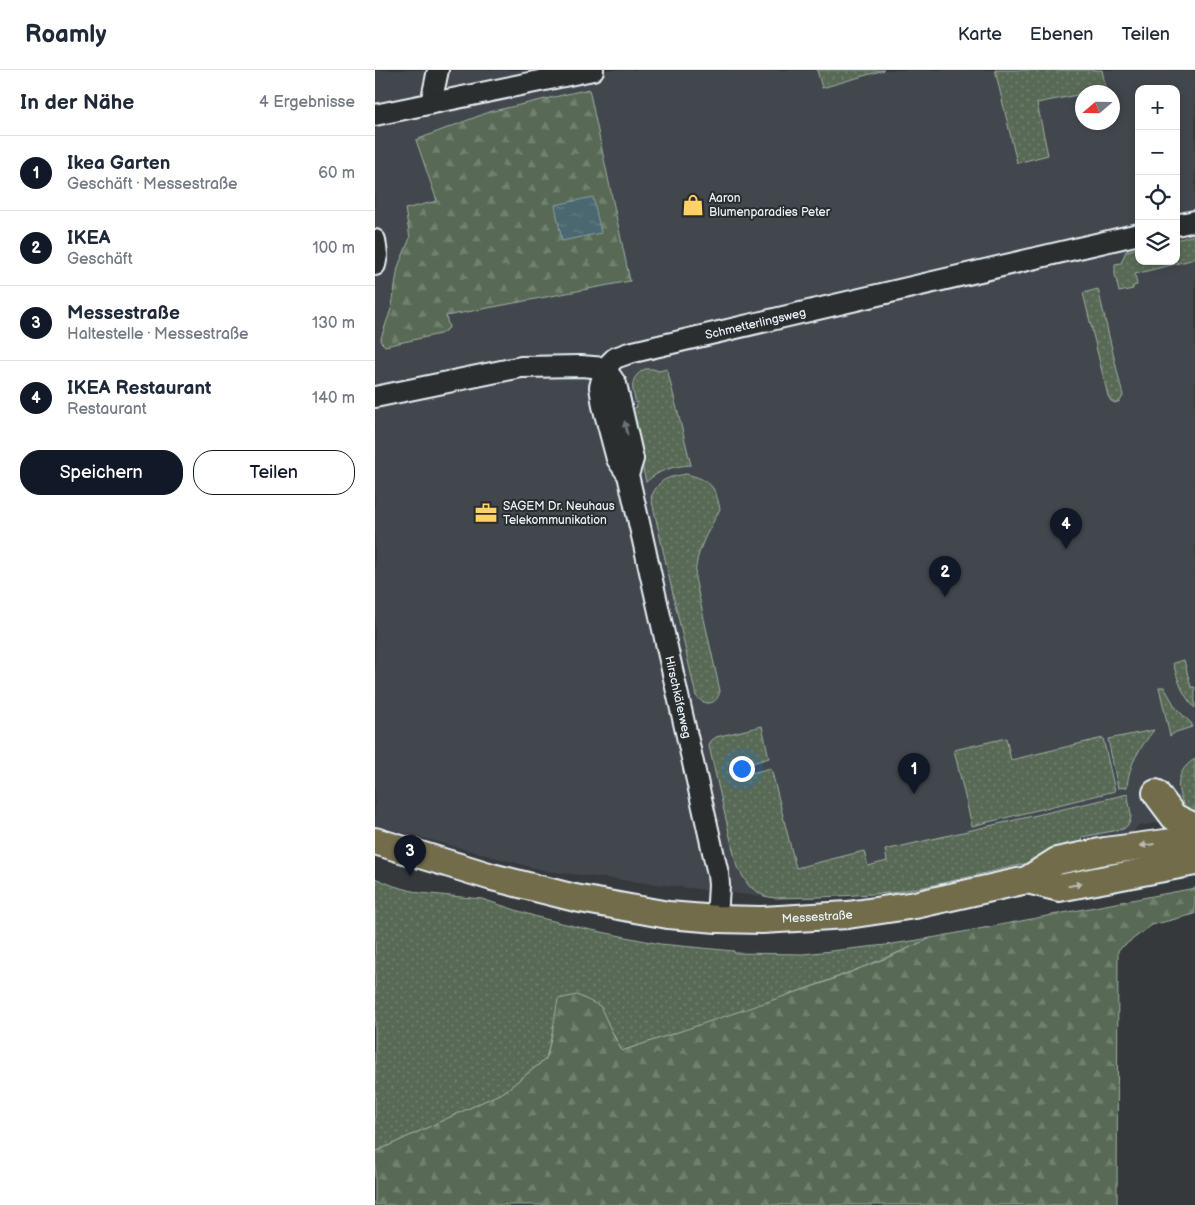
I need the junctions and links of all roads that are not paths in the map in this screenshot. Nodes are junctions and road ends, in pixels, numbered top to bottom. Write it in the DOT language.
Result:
graph roads {
  1 [pos="438,70"];
  2 [pos="593,70"];
  3 [pos="431,104"];
  4 [pos="375,115"];
  5 [pos="1195,221"];
  6 [pos="1180,224"];
  7 [pos="1135,235"];
  8 [pos="375,240"];
  9 [pos="375,265"];
  10 [pos="605,368"];
  11 [pos="376,393"];
  12 [pos="1156,793"];
  13 [pos="1195,827"];
  14 [pos="1195,839"];
  15 [pos="375,841"];
  16 [pos="1195,862"];
  17 [pos="1027,880"];
  18 [pos="717,919"];
  1 -- 3 [label="street"];
  2 -- 3 [label="street"];
  3 -- 4 [label="street"];
  5 -- 6 [label="street"];
  7 -- 10 [label="street, Schmetterlingsweg"];
  8 -- 9 [label="street"];
  10 -- 11 [label="street"];
  10 -- 18 [label="street, Hirschkäferweg"];
  12 -- 13 [label="main road"];
  14 -- 17 [label="main road, Messestraße, one-way"];
  15 -- 18 [label="main road, Messestraße"];
  17 -- 16 [label="main road, Messestraße, one-way"];
  17 -- 18 [label="main road, Messestraße"];
}
